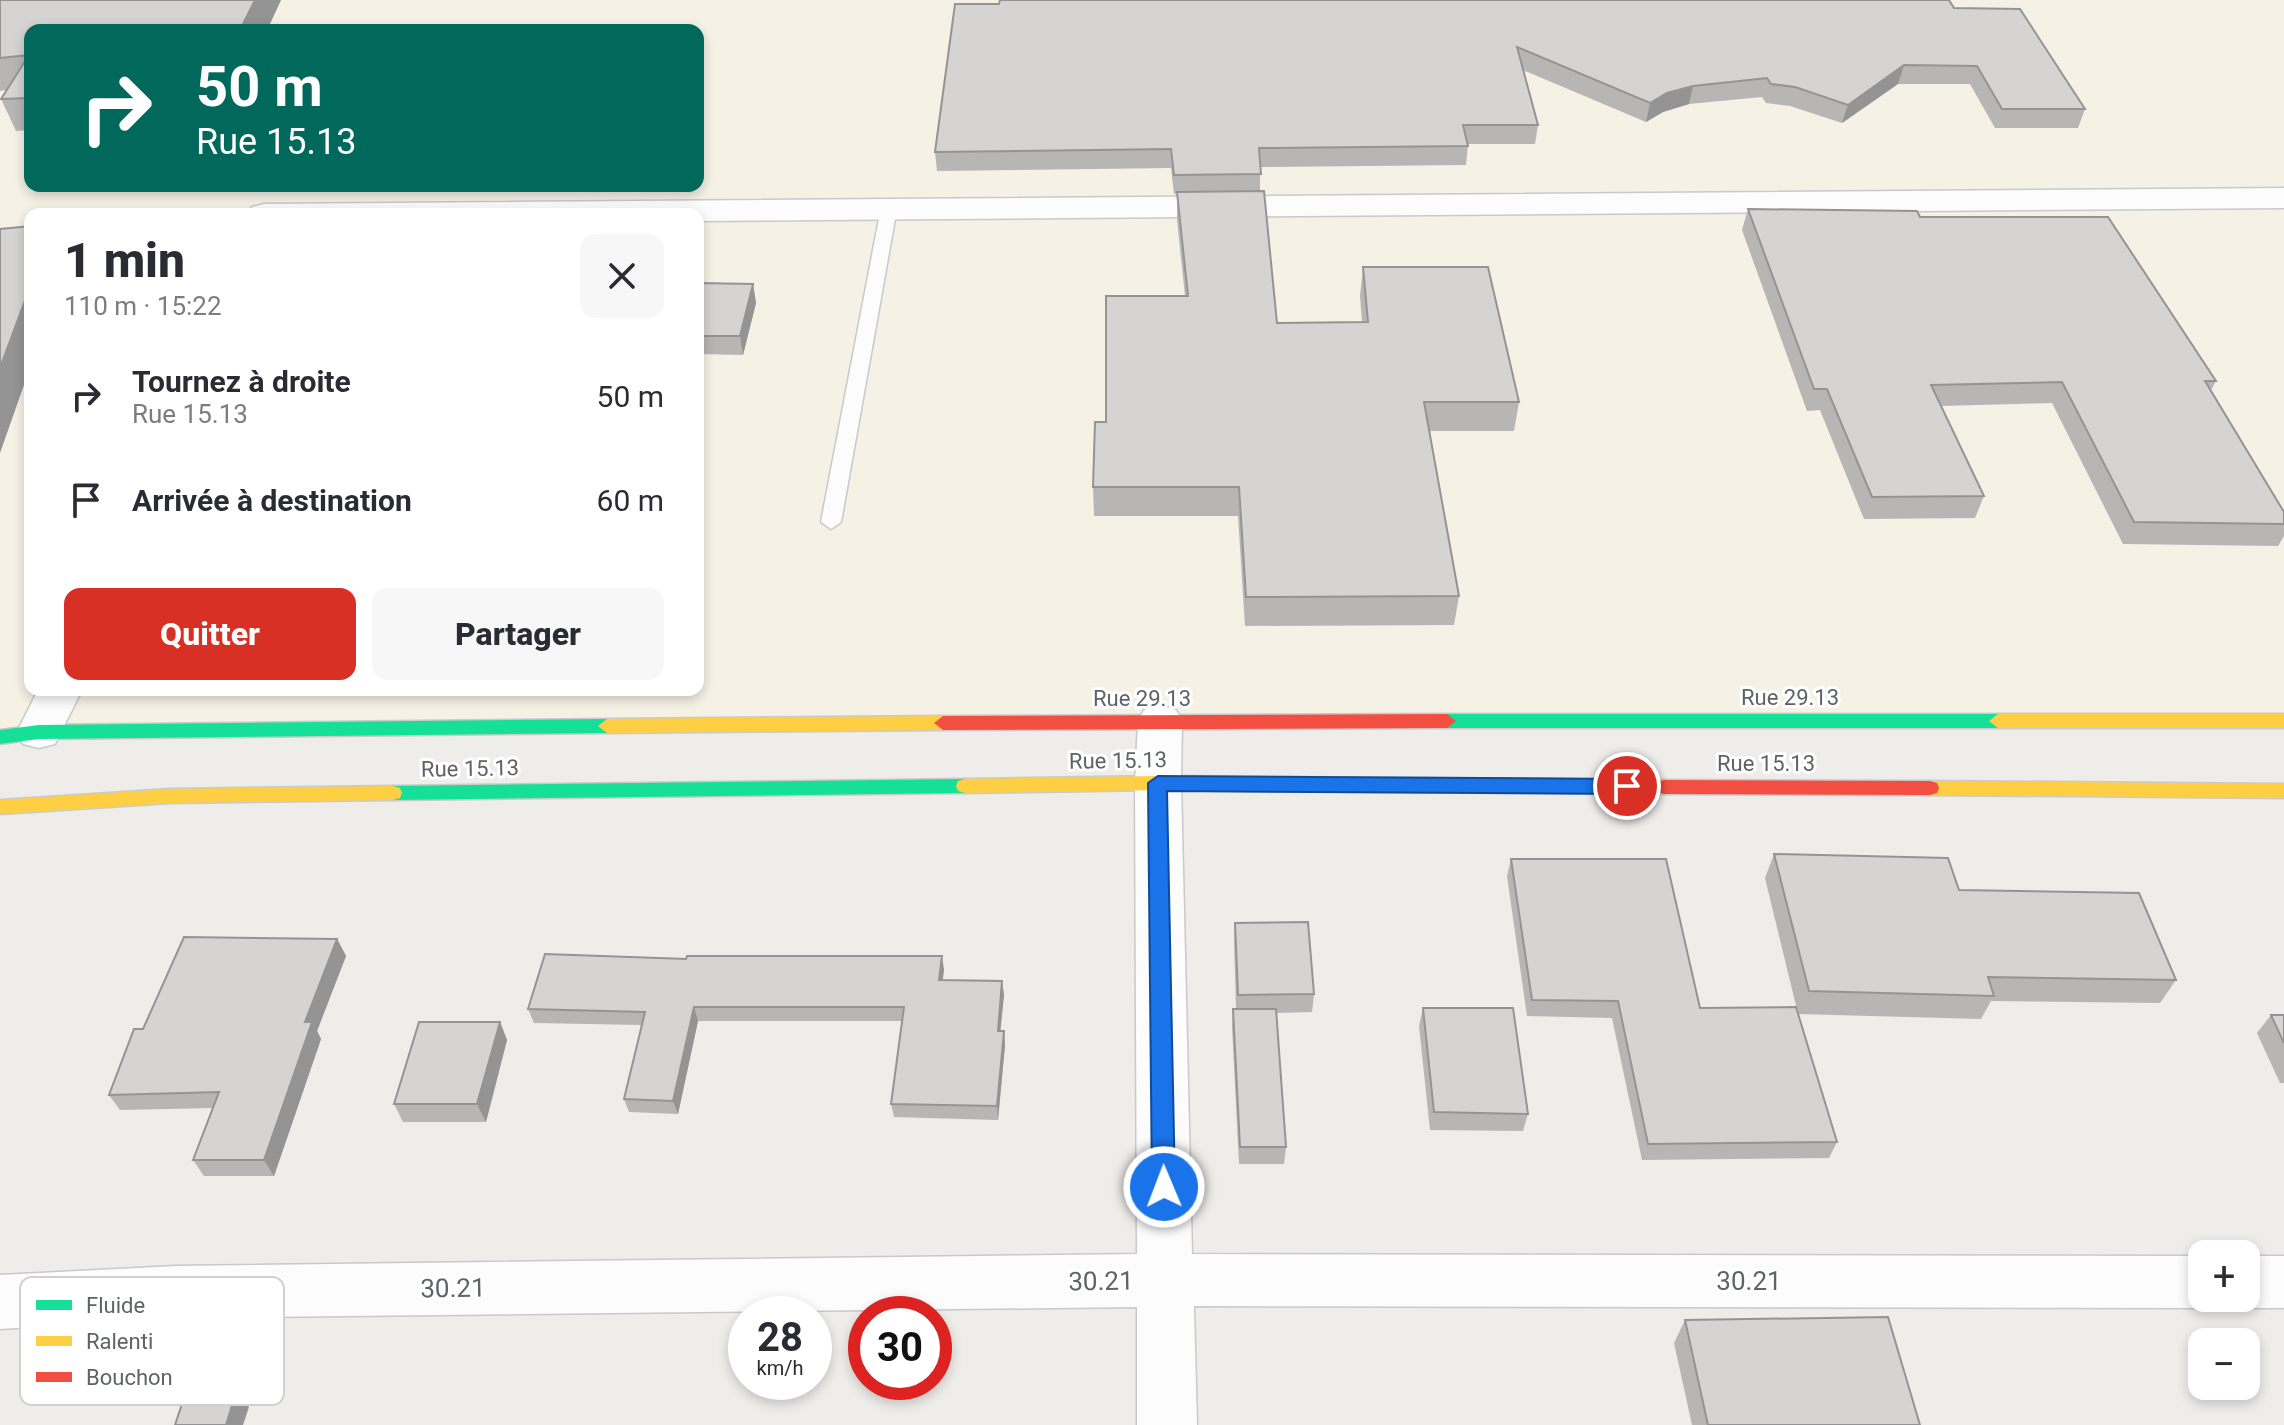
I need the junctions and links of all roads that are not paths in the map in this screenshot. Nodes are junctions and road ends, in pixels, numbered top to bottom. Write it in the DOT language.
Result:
graph roads {
  1 [pos="2284,198"];
  2 [pos="889,208"];
  3 [pos="704,210"];
  4 [pos="831,522"];
  5 [pos="55,696"];
  6 [pos="1160,721"];
  7 [pos="2284,721"];
  8 [pos="20,734"];
  9 [pos="1158,783"];
  10 [pos="2284,791"];
  11 [pos="0,807"];
  12 [pos="1165,1280"];
  13 [pos="2188,1282"];
  14 [pos="2260,1282"];
  15 [pos="2284,1282"];
  16 [pos="284,1291"];
  17 [pos="20,1301"];
  18 [pos="0,1302"];
  19 [pos="1167,1425"];
  1 -- 2 [label="street"];
  2 -- 3 [label="street"];
  2 -- 4 [label="lane"];
  5 -- 8 [label="street"];
  6 -- 7 [label="main road, Rue 29.13"];
  6 -- 8 [label="main road, Rue 29.13"];
  6 -- 9 [label="street"];
  9 -- 10 [label="main road, Rue 15.13"];
  9 -- 11 [label="main road, Rue 15.13"];
  9 -- 12 [label="street"];
  12 -- 13 [label="street, 30.21 / 30.21"];
  12 -- 16 [label="street, 30.21 / 30.21"];
  12 -- 19 [label="street"];
  14 -- 15 [label="street"];
  17 -- 18 [label="street, 30.21 / 30.21"];
}
